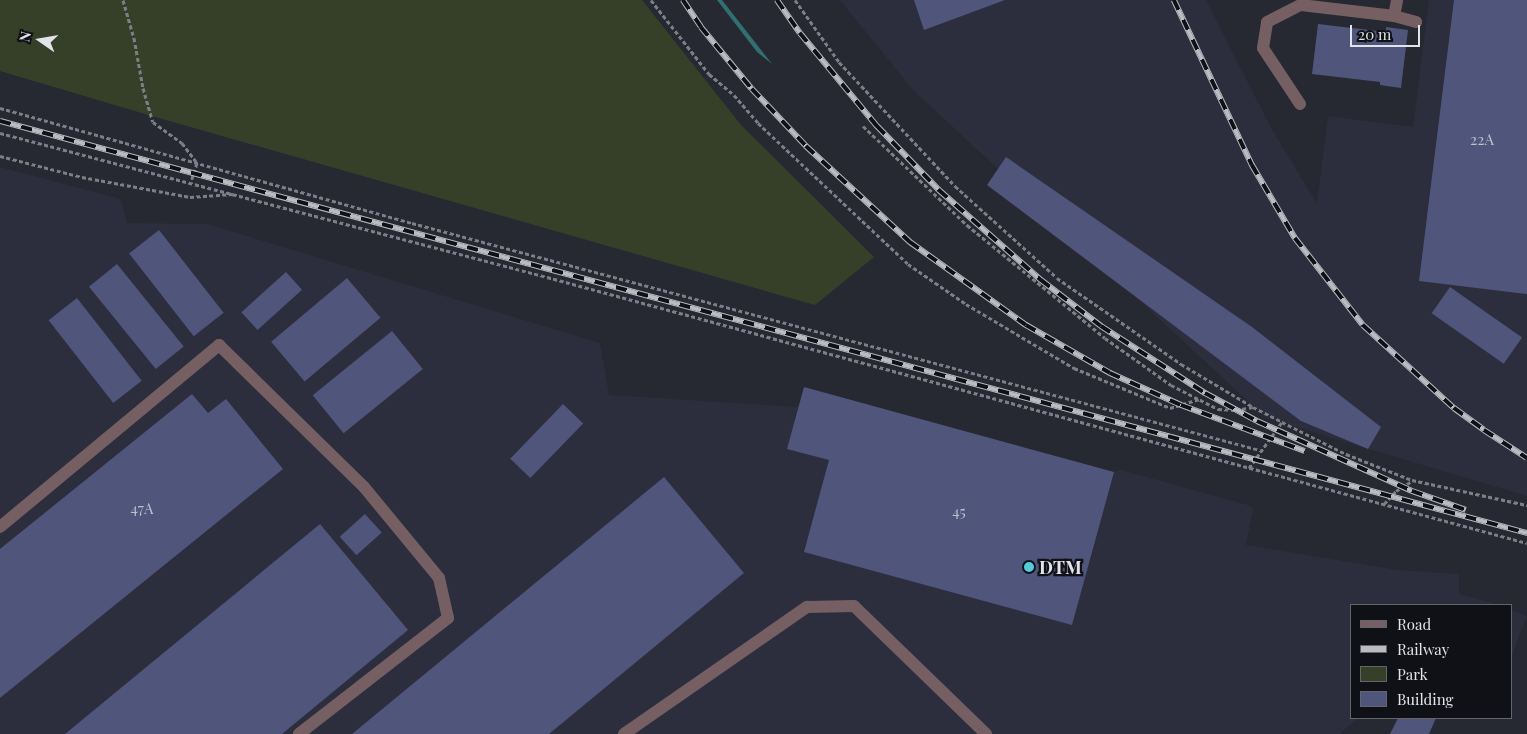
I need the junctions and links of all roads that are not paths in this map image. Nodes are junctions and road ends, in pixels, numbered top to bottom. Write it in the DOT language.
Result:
graph roads {
  1 [pos="1397,0"];
  2 [pos="1394,16"];
  3 [pos="1416,22"];
  4 [pos="1300,104"];
  5 [pos="0,527"];
  6 [pos="299,734"];
  7 [pos="624,734"];
  8 [pos="986,734"];
  1 -- 2 [label="street"];
  2 -- 3 [label="street"];
  2 -- 4 [label="street"];
  5 -- 6 [label="street"];
  7 -- 8 [label="street"];
}
